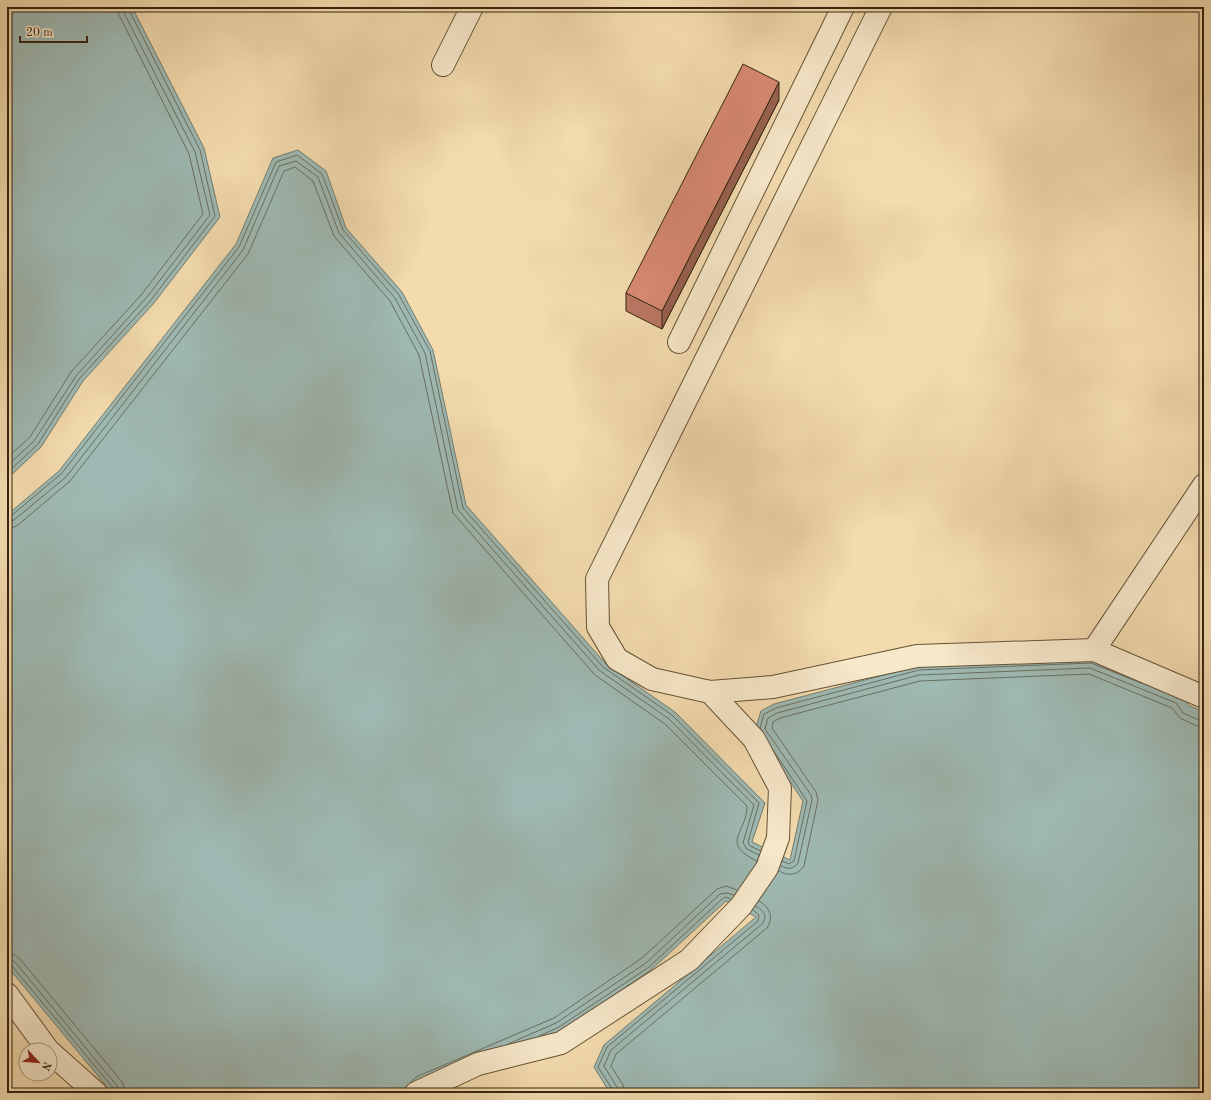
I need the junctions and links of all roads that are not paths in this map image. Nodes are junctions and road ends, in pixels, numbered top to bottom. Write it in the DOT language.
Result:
graph roads {
  1 [pos="472,7"];
  2 [pos="843,7"];
  3 [pos="881,7"];
  4 [pos="443,65"];
  5 [pos="679,342"];
  6 [pos="1204,485"];
  7 [pos="1094,650"];
  8 [pos="710,692"];
  9 [pos="1204,697"];
  10 [pos="7,994"];
  11 [pos="42,1042"];
  12 [pos="58,1059"];
  13 [pos="96,1093"];
  14 [pos="416,1093"];
  1 -- 4 [label="street"];
  2 -- 5 [label="street"];
  3 -- 8 [label="street"];
  6 -- 7 [label="street"];
  7 -- 8 [label="street"];
  7 -- 9 [label="street"];
  8 -- 14 [label="street"];
  10 -- 11 [label="street"];
  12 -- 13 [label="street"];
}
